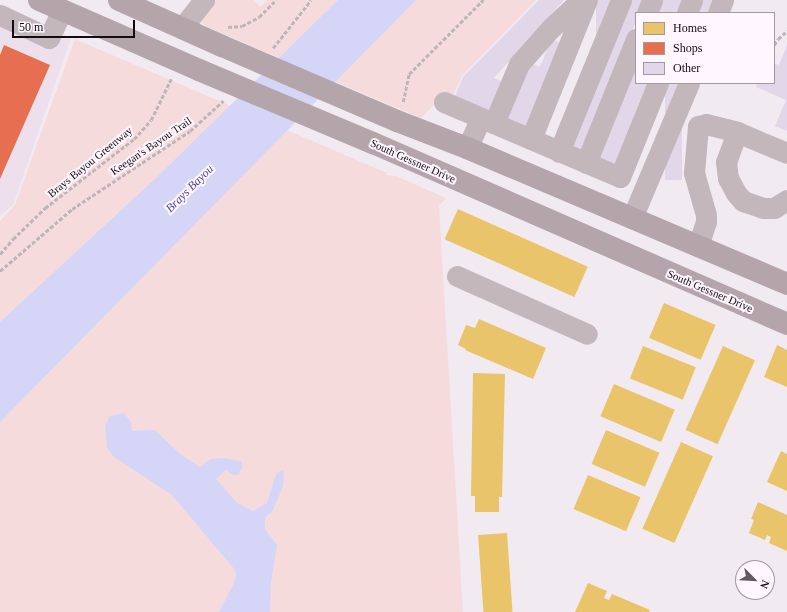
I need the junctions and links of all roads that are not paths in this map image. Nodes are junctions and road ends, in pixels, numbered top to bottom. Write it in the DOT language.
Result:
graph roads {
  1 [pos="6,0"];
  2 [pos="39,0"];
  3 [pos="119,0"];
  4 [pos="204,0"];
  5 [pos="581,0"];
  6 [pos="587,0"];
  7 [pos="620,0"];
  8 [pos="652,0"];
  9 [pos="692,0"];
  10 [pos="723,0"];
  11 [pos="62,10"];
  12 [pos="646,12"];
  13 [pos="687,12"];
  14 [pos="718,12"];
  15 [pos="0,14"];
  16 [pos="182,28"];
  17 [pos="635,41"];
  18 [pos="658,84"];
  19 [pos="688,84"];
  20 [pos="444,102"];
  21 [pos="487,121"];
  22 [pos="737,132"];
  23 [pos="531,139"];
  24 [pos="467,148"];
  25 [pos="559,152"];
  26 [pos="787,153"];
  27 [pos="586,163"];
  28 [pos="787,200"];
  29 [pos="632,218"];
  30 [pos="698,246"];
  31 [pos="621,252"];
  32 [pos="457,276"];
  33 [pos="787,284"];
  34 [pos="787,324"];
  35 [pos="587,334"];
  1 -- 15 [label="lane"];
  2 -- 11 [label="main road, South Gessner Drive"];
  3 -- 16 [label="main road"];
  4 -- 16 [label="lane"];
  5 -- 21 [label="lane"];
  6 -- 23 [label="lane"];
  7 -- 25 [label="lane"];
  8 -- 12 [label="lane"];
  9 -- 13 [label="lane"];
  10 -- 14 [label="lane"];
  11 -- 15 [label="lane"];
  11 -- 31 [label="main road, South Gessner Drive, bridge"];
  16 -- 24 [label="main road, bridge"];
  17 -- 27 [label="lane"];
  18 -- 27 [label="lane"];
  19 -- 29 [label="lane"];
  20 -- 21 [label="lane"];
  21 -- 23 [label="lane"];
  21 -- 24 [label="lane"];
  22 -- 26 [label="lane"];
  22 -- 28 [label="lane"];
  22 -- 30 [label="lane"];
  23 -- 25 [label="lane"];
  24 -- 29 [label="main road"];
  25 -- 27 [label="lane"];
  29 -- 30 [label="main road"];
  29 -- 31 [label="main road"];
  30 -- 33 [label="main road"];
  31 -- 34 [label="main road, South Gessner Drive"];
  32 -- 35 [label="lane"];
}
